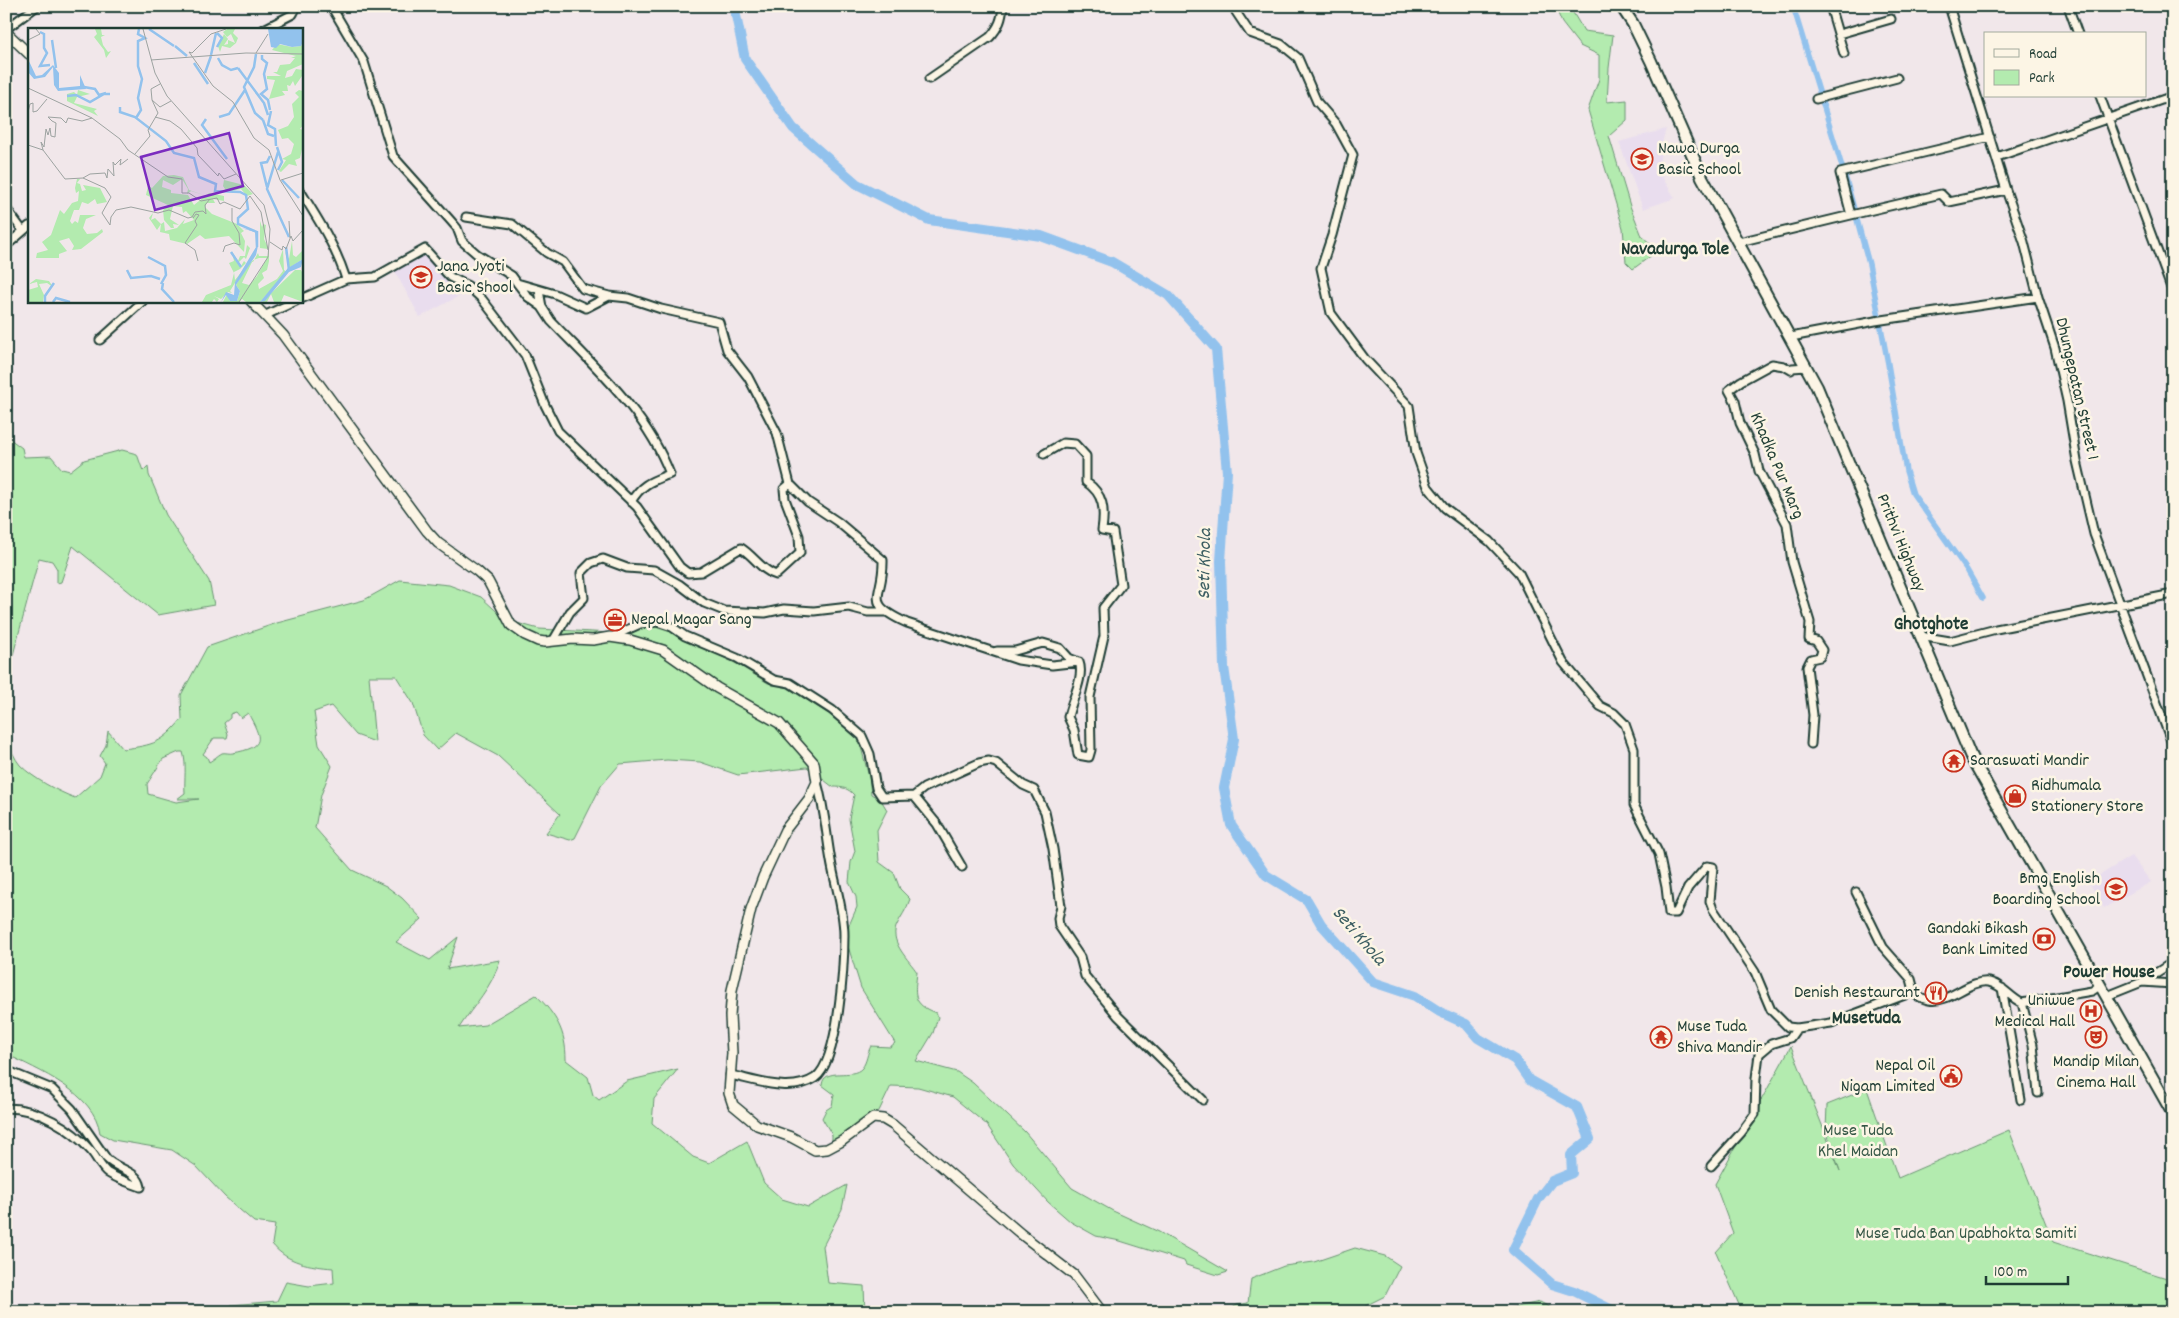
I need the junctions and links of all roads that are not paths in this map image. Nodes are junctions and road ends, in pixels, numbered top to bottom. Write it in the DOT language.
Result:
graph roads {
  1 [pos="37,6"];
  2 [pos="297,6"];
  3 [pos="331,6"];
  4 [pos="1003,6"];
  5 [pos="1235,6"];
  6 [pos="1621,6"];
  7 [pos="1830,6"];
  8 [pos="1949,6"];
  9 [pos="2068,6"];
  10 [pos="1891,19"];
  11 [pos="266,28"];
  12 [pos="6,30"];
  13 [pos="2077,32"];
  14 [pos="1839,34"];
  15 [pos="28,53"];
  16 [pos="1844,54"];
  17 [pos="1897,78"];
  18 [pos="929,79"];
  19 [pos="2173,96"];
  20 [pos="2101,98"];
  21 [pos="1816,99"];
  22 [pos="2108,118"];
  23 [pos="1990,137"];
  24 [pos="1997,158"];
  25 [pos="2006,190"];
  26 [pos="302,194"];
  27 [pos="6,208"];
  28 [pos="1851,215"];
  29 [pos="466,217"];
  30 [pos="27,228"];
  31 [pos="1739,242"];
  32 [pos="6,246"];
  33 [pos="346,279"];
  34 [pos="517,283"];
  35 [pos="539,290"];
  36 [pos="2173,293"];
  37 [pos="609,296"];
  38 [pos="2038,297"];
  39 [pos="302,299"];
  40 [pos="142,302"];
  41 [pos="252,302"];
  42 [pos="294,302"];
  43 [pos="542,307"];
  44 [pos="266,315"];
  45 [pos="1791,337"];
  46 [pos="100,340"];
  47 [pos="1807,367"];
  48 [pos="1044,454"];
  49 [pos="790,484"];
  50 [pos="631,502"];
  51 [pos="2173,594"];
  52 [pos="2120,606"];
  53 [pos="884,612"];
  54 [pos="1920,636"];
  55 [pos="610,637"];
  56 [pos="553,641"];
  57 [pos="994,652"];
  58 [pos="1079,662"];
  59 [pos="1811,744"];
  60 [pos="2173,746"];
  61 [pos="817,782"];
  62 [pos="914,796"];
  63 [pos="962,867"];
  64 [pos="1856,892"];
  65 [pos="2172,965"];
  66 [pos="2142,982"];
  67 [pos="2173,984"];
  68 [pos="2101,985"];
  69 [pos="2002,988"];
  70 [pos="1915,994"];
  71 [pos="2107,996"];
  72 [pos="2022,1003"];
  73 [pos="1797,1028"];
  74 [pos="6,1070"];
  75 [pos="730,1075"];
  76 [pos="2038,1093"];
  77 [pos="1203,1100"];
  78 [pos="2021,1100"];
  79 [pos="6,1108"];
  80 [pos="2173,1114"];
  81 [pos="1711,1166"];
  82 [pos="1102,1312"];
  1 -- 12 [label="street"];
  2 -- 11 [label="street"];
  3 -- 34 [label="street"];
  4 -- 18 [label="street"];
  5 -- 73 [label="street"];
  6 -- 31 [label="highway, Prithvi Highway"];
  7 -- 14 [label="street"];
  8 -- 23 [label="street, Dhungepatan Street 1"];
  9 -- 13 [label="street"];
  10 -- 14 [label="street"];
  12 -- 15 [label="main road"];
  14 -- 16 [label="street"];
  17 -- 21 [label="street"];
  19 -- 22 [label="street"];
  20 -- 22 [label="street"];
  22 -- 24 [label="street"];
  22 -- 36 [label="street"];
  23 -- 24 [label="street, Dhungepatan Street 1"];
  23 -- 28 [label="street"];
  24 -- 25 [label="street, Dhungepatan Street 1"];
  25 -- 28 [label="street"];
  25 -- 38 [label="street, Dhungepatan Street 1"];
  26 -- 33 [label="street"];
  27 -- 30 [label="street"];
  28 -- 31 [label="street"];
  29 -- 37 [label="street"];
  30 -- 32 [label="street"];
  31 -- 45 [label="highway, Prithvi Highway"];
  33 -- 39 [label="street"];
  33 -- 50 [label="street"];
  34 -- 35 [label="street"];
  34 -- 43 [label="street"];
  35 -- 37 [label="street"];
  35 -- 43 [label="street"];
  37 -- 49 [label="street"];
  38 -- 45 [label="street"];
  38 -- 52 [label="street, Dhungepatan Street 1"];
  40 -- 46 [label="street"];
  41 -- 44 [label="main road"];
  42 -- 44 [label="street"];
  43 -- 50 [label="street"];
  44 -- 56 [label="main road"];
  45 -- 47 [label="highway, Prithvi Highway"];
  47 -- 54 [label="highway, Prithvi Highway"];
  47 -- 59 [label="street, Khadka Pur Marg"];
  48 -- 58 [label="street"];
  49 -- 50 [label="street"];
  49 -- 53 [label="street"];
  51 -- 52 [label="street"];
  52 -- 54 [label="street"];
  52 -- 60 [label="street, Dhungepatan Street 1"];
  53 -- 56 [label="street"];
  53 -- 57 [label="street"];
  54 -- 68 [label="highway, Prithvi Highway"];
  55 -- 56 [label="main road"];
  55 -- 61 [label="main road"];
  55 -- 62 [label="street"];
  57 -- 58 [label="street"];
  57 -- 58 [label="street"];
  61 -- 75 [label="main road"];
  61 -- 75 [label="street"];
  62 -- 63 [label="street"];
  62 -- 77 [label="street"];
  64 -- 70 [label="street"];
  65 -- 66 [label="street"];
  66 -- 67 [label="street"];
  66 -- 71 [label="street"];
  68 -- 71 [label="highway, Prithvi Highway"];
  68 -- 72 [label="street"];
  69 -- 70 [label="street"];
  69 -- 72 [label="street"];
  69 -- 78 [label="street"];
  70 -- 73 [label="street"];
  71 -- 80 [label="highway, Prithvi Highway"];
  72 -- 76 [label="street"];
  73 -- 81 [label="street"];
  74 -- 79 [label="street"];
  75 -- 82 [label="main road"];
}
